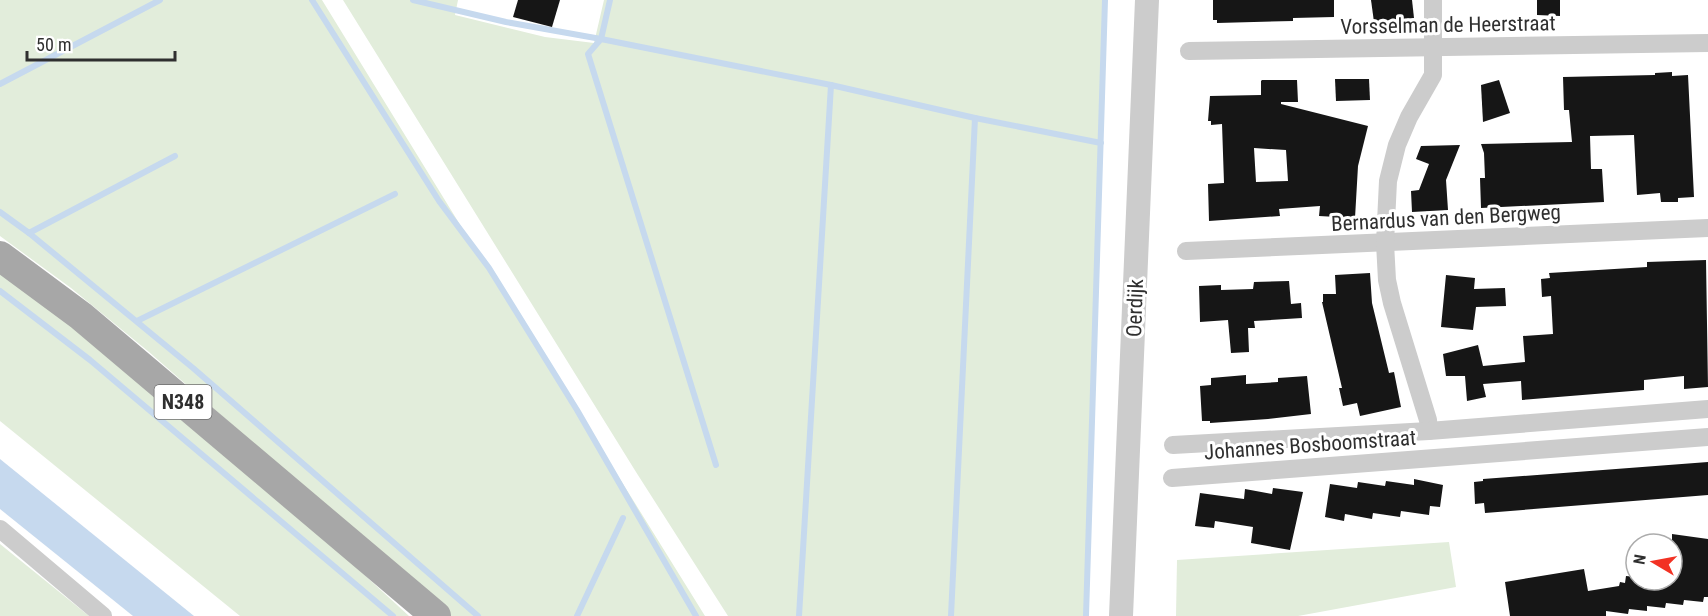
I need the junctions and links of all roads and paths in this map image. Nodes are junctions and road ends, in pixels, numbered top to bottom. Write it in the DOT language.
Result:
graph roads {
  1 [pos="1147,0"];
  2 [pos="1433,0"];
  3 [pos="1708,43"];
  4 [pos="1434,48"];
  5 [pos="1189,51"];
  6 [pos="1708,228"];
  7 [pos="1385,243"];
  8 [pos="1186,251"];
  9 [pos="0,256"];
  10 [pos="1708,409"];
  11 [pos="1438,430"];
  12 [pos="1708,437"];
  13 [pos="1173,446"];
  14 [pos="1451,456"];
  15 [pos="1172,478"];
  16 [pos="0,529"];
  17 [pos="363,552"];
  18 [pos="104,616"];
  19 [pos="424,616"];
  20 [pos="436,616"];
  21 [pos="1121,616"];
  1 -- 21 [label="street, Oerdijk"];
  2 -- 4 [label="street"];
  3 -- 4 [label="street, Vorsselman de Heerstraat"];
  4 -- 5 [label="street, Vorsselman de Heerstraat"];
  4 -- 7 [label="street"];
  6 -- 7 [label="street, Bernardus van den Bergweg"];
  7 -- 8 [label="street, Bernardus van den Bergweg"];
  7 -- 11 [label="street"];
  9 -- 17 [label="main road, N348"];
  10 -- 11 [label="street, Johannes Bosboomstraat"];
  11 -- 13 [label="street, Johannes Bosboomstraat"];
  11 -- 14 [label="street, Johannes Bosboomstraat"];
  12 -- 14 [label="street, Johannes Bosboomstraat"];
  14 -- 15 [label="street, Johannes Bosboomstraat"];
  16 -- 18 [label="street"];
  17 -- 19 [label="main road, N348"];
  17 -- 20 [label="main road, N348"];
}
